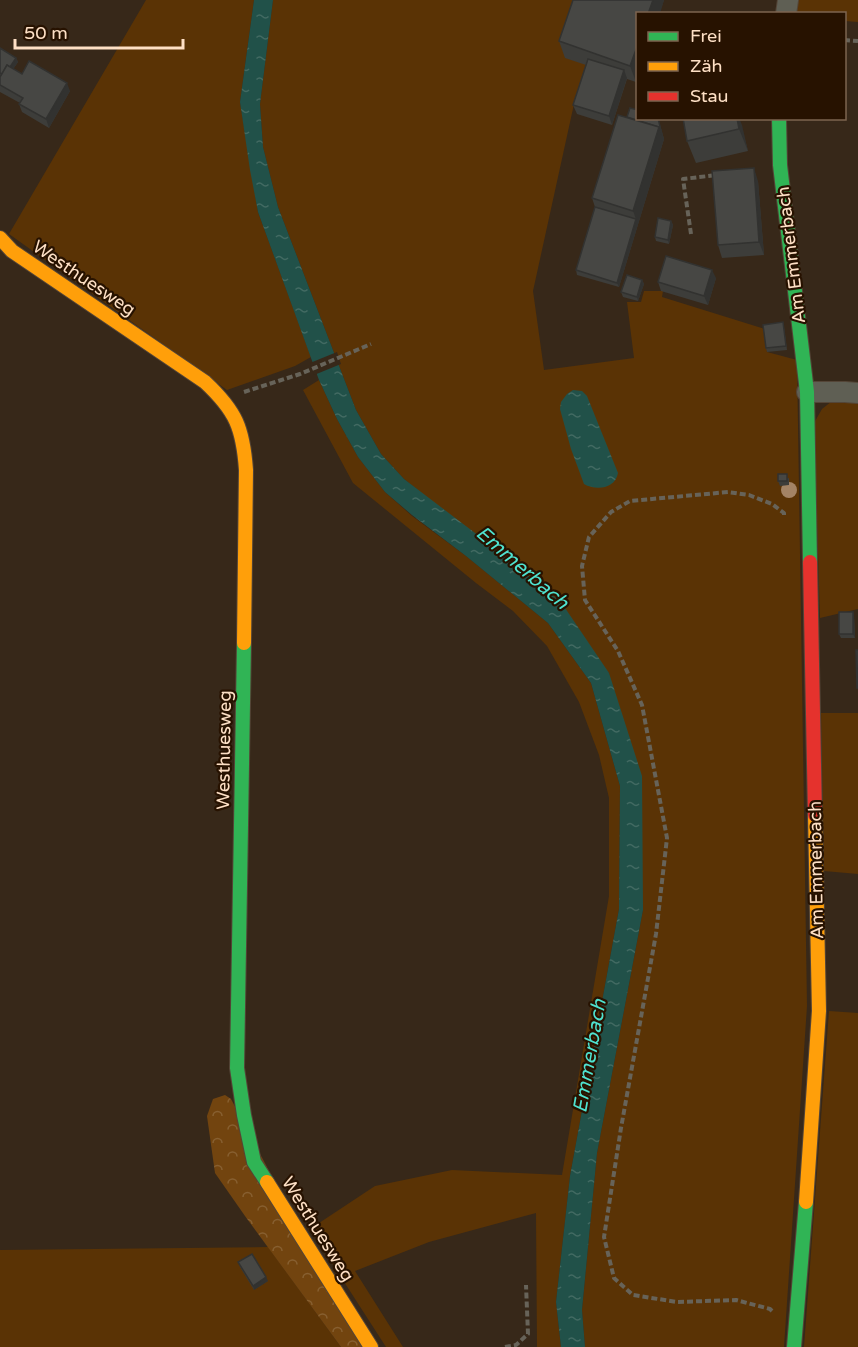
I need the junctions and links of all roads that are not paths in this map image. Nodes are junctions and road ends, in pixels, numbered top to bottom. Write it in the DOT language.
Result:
graph roads {
  1 [pos="779,120"];
  2 [pos="0,238"];
  3 [pos="807,392"];
  4 [pos="858,393"];
  5 [pos="371,1347"];
  6 [pos="794,1347"];
  1 -- 3 [label="street, Am Emmerbach"];
  2 -- 5 [label="street, Westhuesweg"];
  3 -- 4 [label="street"];
  3 -- 6 [label="street, Am Emmerbach"];
}
